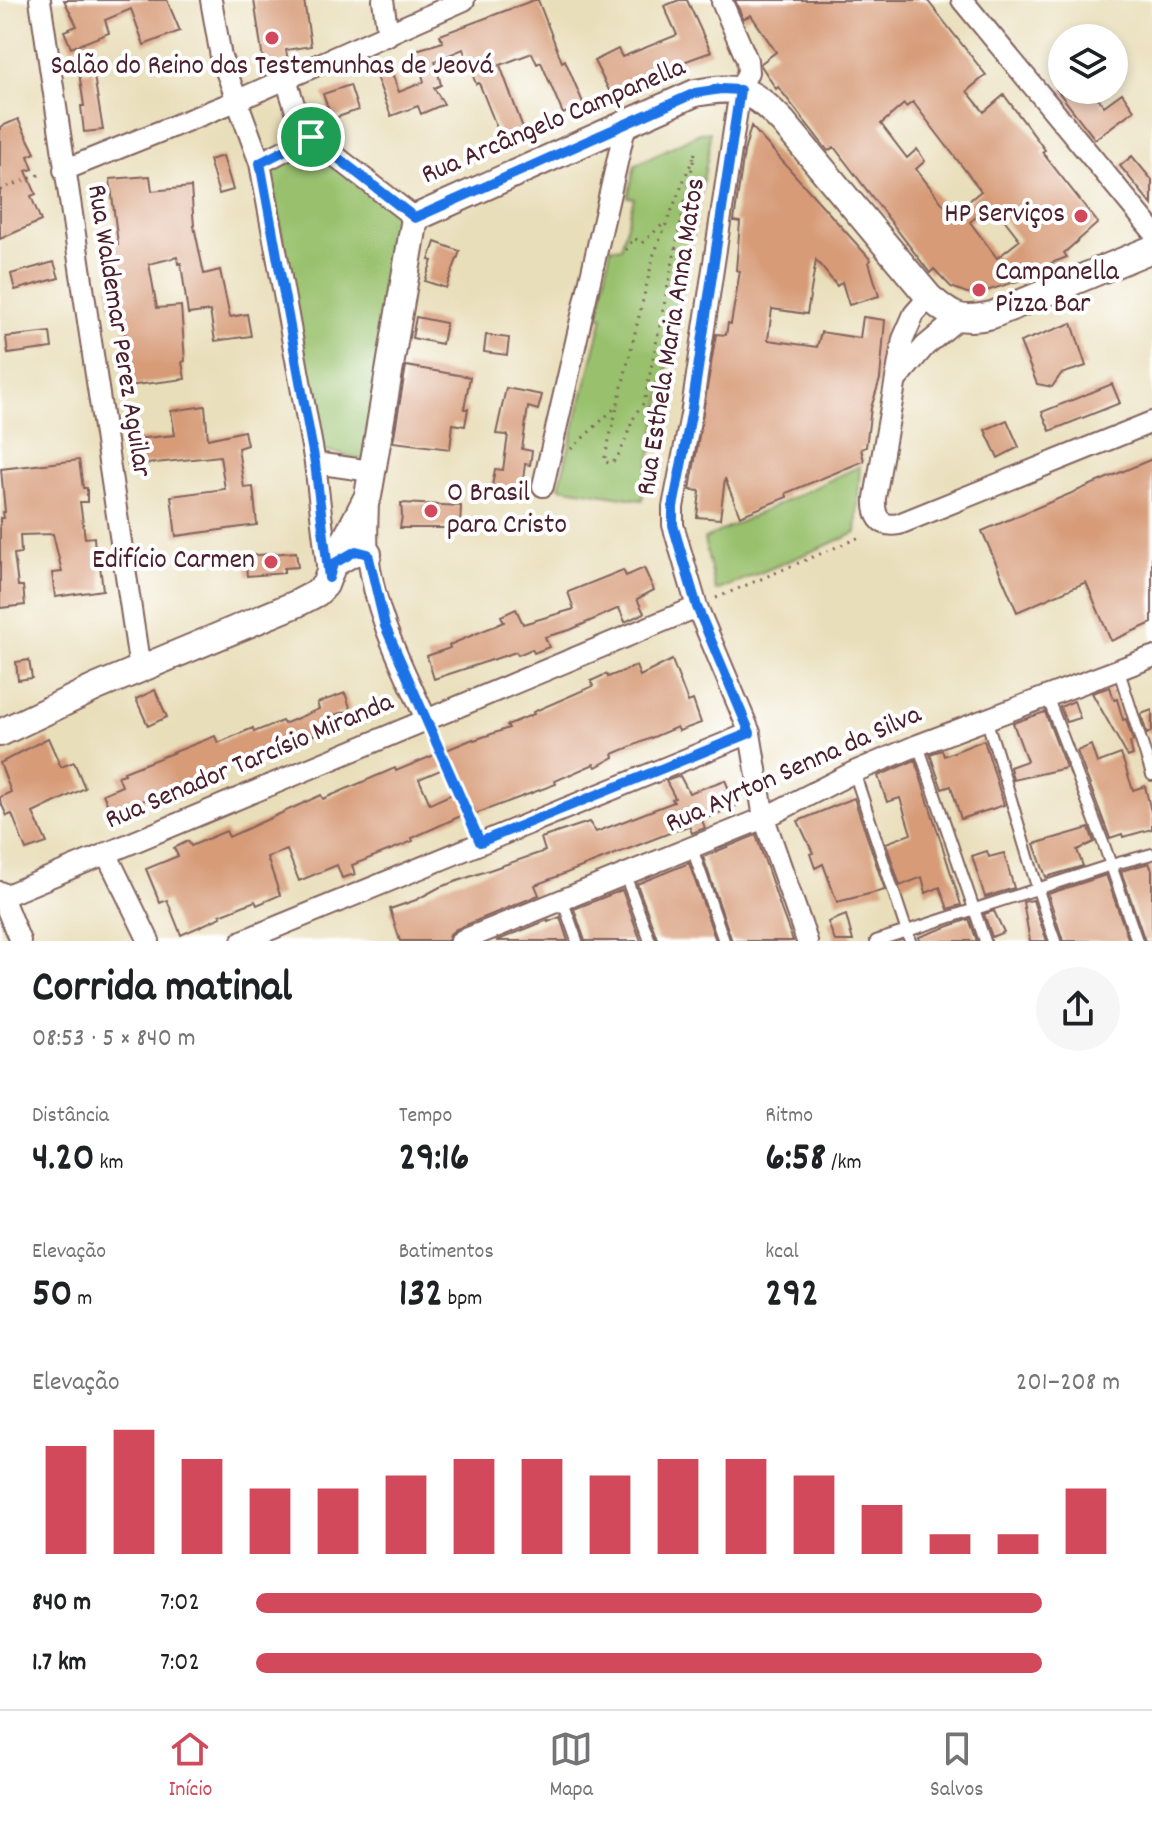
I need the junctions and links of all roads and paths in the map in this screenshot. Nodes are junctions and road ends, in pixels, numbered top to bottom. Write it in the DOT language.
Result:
graph roads {
  1 [pos="40,0"];
  2 [pos="211,0"];
  3 [pos="383,0"];
  4 [pos="464,0"];
  5 [pos="962,0"];
  6 [pos="722,2"];
  7 [pos="388,35"];
  8 [pos="286,79"];
  9 [pos="740,90"];
  10 [pos="236,101"];
  11 [pos="626,123"];
  12 [pos="311,137"];
  13 [pos="260,163"];
  14 [pos="54,171"];
  15 [pos="0,190"];
  16 [pos="415,218"];
  17 [pos="664,222"];
  18 [pos="1152,230"];
  19 [pos="1152,249"];
  20 [pos="626,250"];
  21 [pos="929,297"];
  22 [pos="959,318"];
  23 [pos="897,379"];
  24 [pos="618,405"];
  25 [pos="1152,422"];
  26 [pos="315,463"];
  27 [pos="544,480"];
  28 [pos="370,484"];
  29 [pos="860,537"];
  30 [pos="368,554"];
  31 [pos="331,571"];
  32 [pos="716,598"];
  33 [pos="697,607"];
  34 [pos="1152,657"];
  35 [pos="1118,668"];
  36 [pos="140,669"];
  37 [pos="1047,696"];
  38 [pos="426,719"];
  39 [pos="986,719"];
  40 [pos="0,733"];
  41 [pos="750,733"];
  42 [pos="918,745"];
  43 [pos="854,772"];
  44 [pos="1152,775"];
  45 [pos="764,818"];
  46 [pos="480,842"];
  47 [pos="692,848"];
  48 [pos="106,853"];
  49 [pos="1152,854"];
  50 [pos="1111,865"];
  51 [pos="625,875"];
  52 [pos="1037,890"];
  53 [pos="1,895"];
  54 [pos="562,899"];
  55 [pos="974,908"];
  56 [pos="498,934"];
  57 [pos="908,936"];
  58 [pos="20,941"];
  59 [pos="149,941"];
  60 [pos="242,941"];
  61 [pos="461,941"];
  62 [pos="577,941"];
  63 [pos="650,941"];
  64 [pos="724,941"];
  65 [pos="807,941"];
  66 [pos="876,941"];
  67 [pos="985,941"];
  68 [pos="1055,941"];
  69 [pos="1137,941"];
  1 -- 14 [label="street, Rua Waldemar Perez Aguilar"];
  2 -- 10 [label="street"];
  3 -- 7 [label="street"];
  4 -- 7 [label="street"];
  5 -- 18 [label="street"];
  6 -- 9 [label="street, Rua Esthela Maria Anna Matos"];
  7 -- 8 [label="street"];
  8 -- 10 [label="street"];
  8 -- 12 [label="street"];
  9 -- 11 [label="street, Rua Arcângelo Campanella"];
  9 -- 21 [label="street"];
  9 -- 33 [label="street, Rua Esthela Maria Anna Matos"];
  10 -- 13 [label="street"];
  10 -- 14 [label="street"];
  11 -- 16 [label="street, Rua Arcângelo Campanella"];
  11 -- 27 [label="street"];
  12 -- 13 [label="street"];
  12 -- 16 [label="street"];
  13 -- 26 [label="street"];
  14 -- 15 [label="path"];
  14 -- 36 [label="street, Rua Waldemar Perez Aguilar"];
  16 -- 28 [label="street, Rua Arcângelo Campanella"];
  17 -- 20 [label="path"];
  17 -- 24 [label="path"];
  17 -- 24 [label="path"];
  19 -- 22 [label="street"];
  21 -- 22 [label="street"];
  21 -- 23 [label="street"];
  22 -- 23 [label="street"];
  23 -- 25 [label="street"];
  24 -- 27 [label="path"];
  26 -- 28 [label="street"];
  26 -- 31 [label="street"];
  28 -- 30 [label="street"];
  28 -- 31 [label="street, Rua Arcângelo Campanella"];
  29 -- 32 [label="path"];
  30 -- 31 [label="street"];
  30 -- 38 [label="street"];
  31 -- 36 [label="street, Rua Arcângelo Campanella"];
  33 -- 38 [label="street, Rua Senador Tarcísio Miranda"];
  33 -- 41 [label="street, Rua Esthela Maria Anna Matos"];
  34 -- 35 [label="street, Rua Ayrton Senna da Silva"];
  35 -- 37 [label="street, Rua Ayrton Senna da Silva"];
  35 -- 44 [label="lane"];
  36 -- 40 [label="street, Rua Arcângelo Campanella"];
  37 -- 39 [label="street, Rua Ayrton Senna da Silva"];
  37 -- 50 [label="lane"];
  38 -- 46 [label="path"];
  38 -- 48 [label="street, Rua Senador Tarcísio Miranda"];
  39 -- 42 [label="street, Rua Ayrton Senna da Silva"];
  39 -- 52 [label="lane"];
  41 -- 45 [label="street, Rua Esthela Maria Anna Matos"];
  41 -- 46 [label="street"];
  42 -- 43 [label="street, Rua Ayrton Senna da Silva"];
  42 -- 55 [label="lane"];
  43 -- 45 [label="street, Rua Ayrton Senna da Silva"];
  43 -- 57 [label="lane"];
  45 -- 47 [label="street, Rua Ayrton Senna da Silva"];
  45 -- 65 [label="street, Rua Esthela Maria Anna Matos"];
  46 -- 60 [label="street"];
  47 -- 51 [label="street, Rua Ayrton Senna da Silva"];
  47 -- 64 [label="lane"];
  48 -- 53 [label="street, Rua Senador Tarcísio Miranda"];
  48 -- 59 [label="street"];
  49 -- 50 [label="lane"];
  50 -- 52 [label="lane"];
  50 -- 69 [label="lane"];
  51 -- 54 [label="street, Rua Ayrton Senna da Silva"];
  51 -- 63 [label="lane"];
  52 -- 55 [label="lane"];
  52 -- 68 [label="lane"];
  53 -- 58 [label="street"];
  54 -- 56 [label="street, Rua Ayrton Senna da Silva"];
  54 -- 62 [label="lane"];
  55 -- 57 [label="lane"];
  55 -- 67 [label="lane"];
  56 -- 61 [label="street, Rua Ayrton Senna da Silva"];
  57 -- 66 [label="lane"];
}
